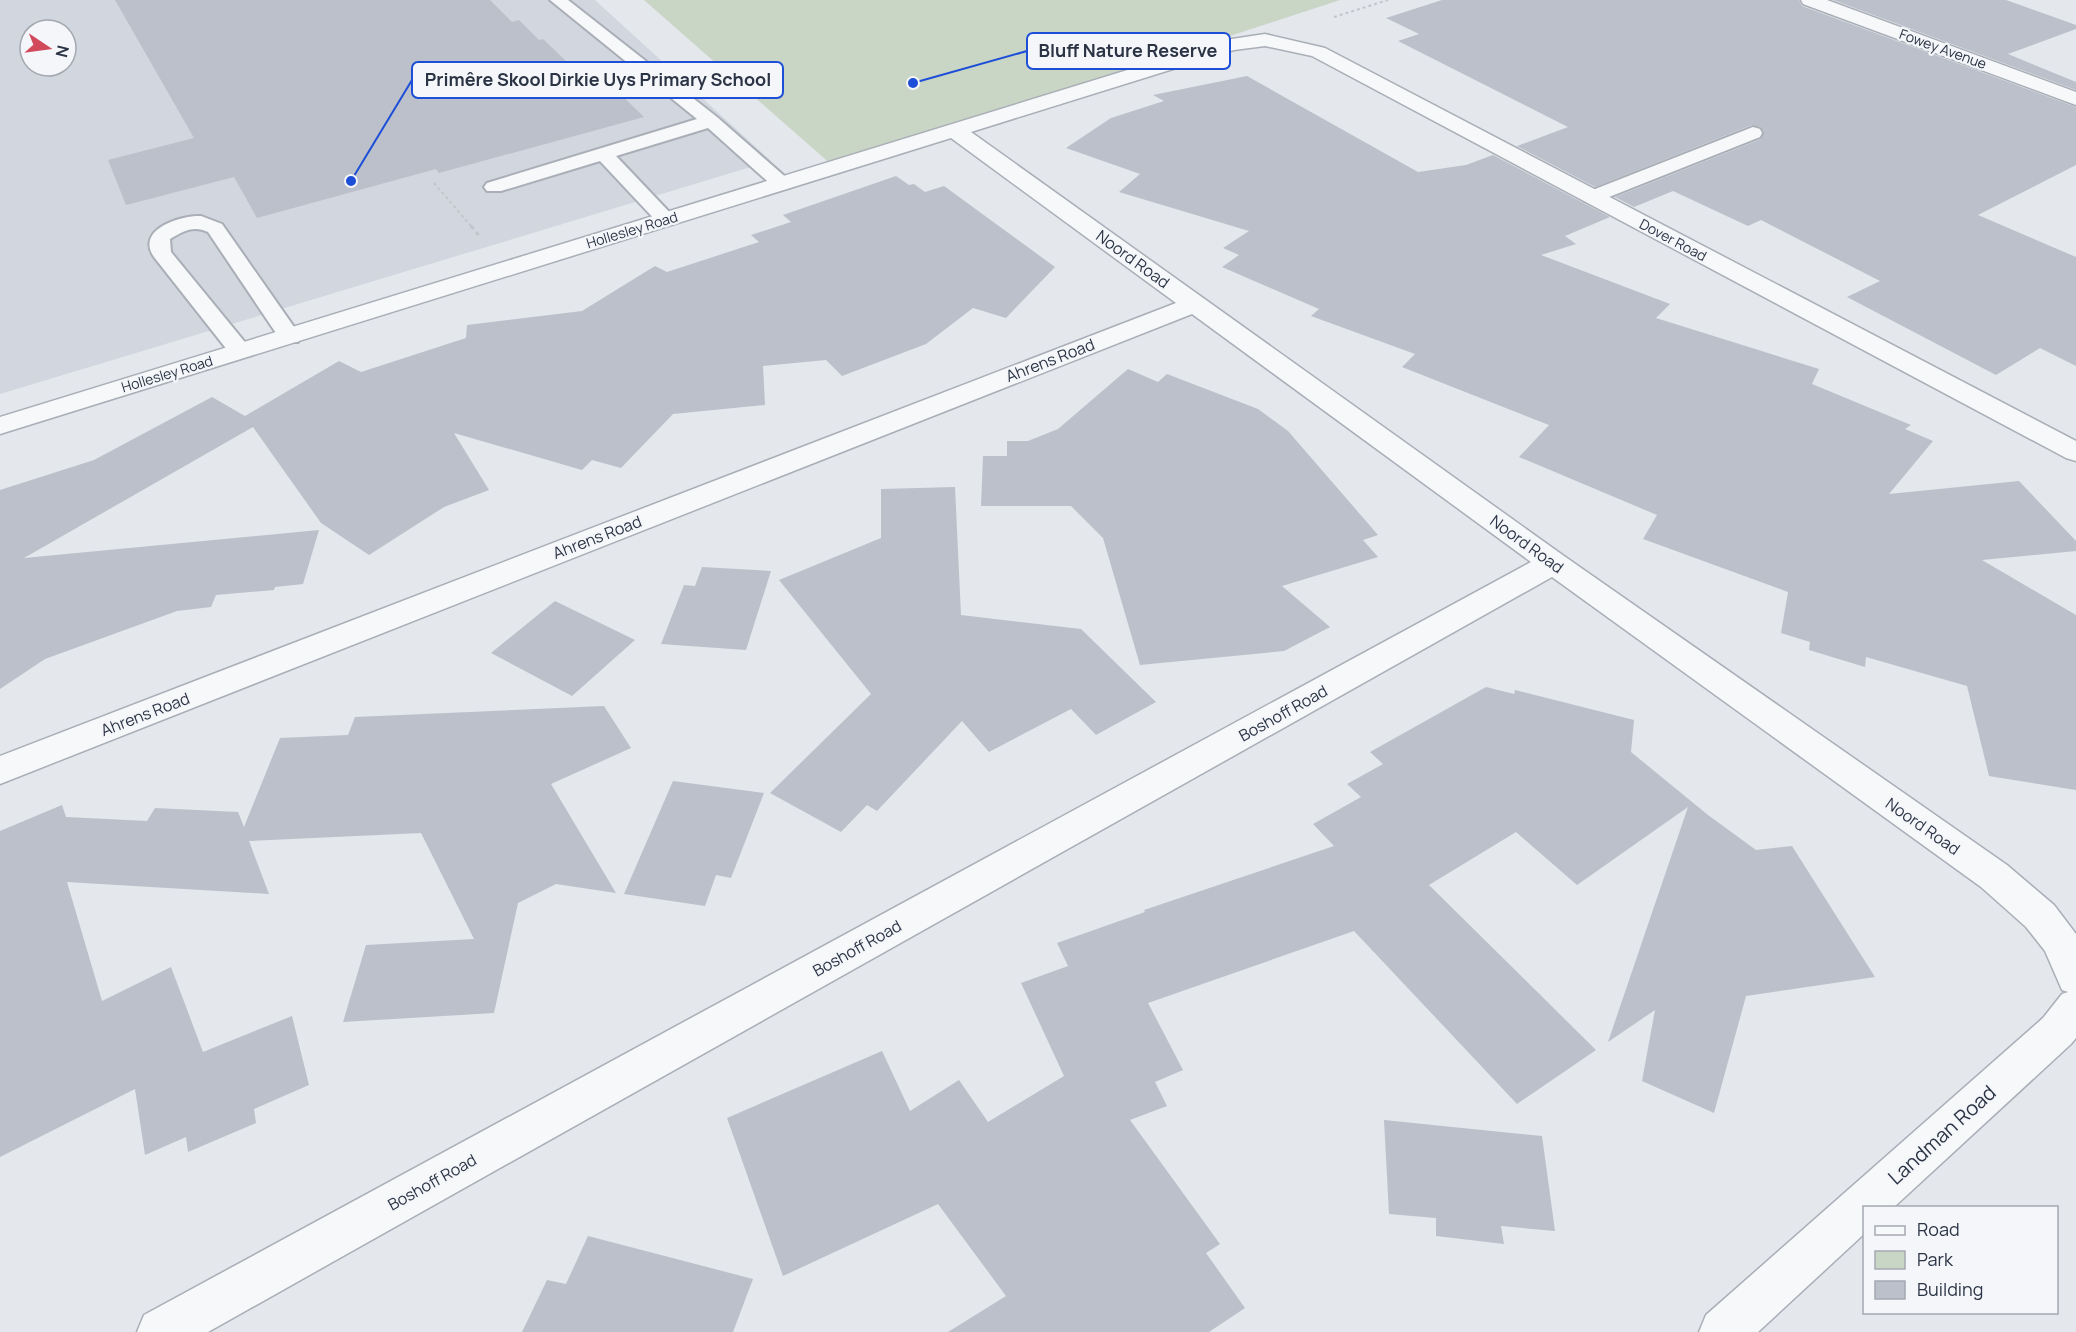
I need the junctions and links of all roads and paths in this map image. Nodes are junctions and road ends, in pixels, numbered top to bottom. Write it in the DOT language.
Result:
graph roads {
  1 [pos="558,0"];
  2 [pos="1810,0"];
  3 [pos="1265,40"];
  4 [pos="2076,99"];
  5 [pos="711,121"];
  6 [pos="954,130"];
  7 [pos="1753,133"];
  8 [pos="603,153"];
  9 [pos="434,183"];
  10 [pos="782,184"];
  11 [pos="494,187"];
  12 [pos="1592,197"];
  13 [pos="666,220"];
  14 [pos="511,268"];
  15 [pos="1195,304"];
  16 [pos="290,337"];
  17 [pos="240,351"];
  18 [pos="0,426"];
  19 [pos="2076,452"];
  20 [pos="1553,563"];
  21 [pos="0,770"];
  22 [pos="2076,978"];
  23 [pos="2076,1007"];
  24 [pos="1863,1206"];
  25 [pos="1863,1206"];
  26 [pos="161,1332"];
  27 [pos="1724,1332"];
  1 -- 5 [label="lane"];
  2 -- 4 [label="street, Fowey Avenue"];
  3 -- 6 [label="street, Hollesley Road"];
  3 -- 12 [label="street, Dover Road"];
  5 -- 8 [label="lane"];
  5 -- 10 [label="lane"];
  6 -- 10 [label="street, Hollesley Road"];
  6 -- 15 [label="street, Noord Road"];
  7 -- 12 [label="lane"];
  8 -- 11 [label="lane"];
  8 -- 13 [label="lane"];
  9 -- 14 [label="path"];
  10 -- 13 [label="street, Hollesley Road"];
  12 -- 19 [label="street, Dover Road"];
  13 -- 14 [label="street, Hollesley Road"];
  14 -- 16 [label="street, Hollesley Road"];
  15 -- 20 [label="street, Noord Road"];
  15 -- 21 [label="street, Ahrens Road"];
  16 -- 17 [label="street, Hollesley Road"];
  16 -- 17 [label="lane"];
  17 -- 18 [label="street, Hollesley Road"];
  20 -- 22 [label="street, Noord Road"];
  20 -- 26 [label="street, Boshoff Road"];
  23 -- 24 [label="street, Landman Road"];
  25 -- 27 [label="street, Landman Road"];
}
